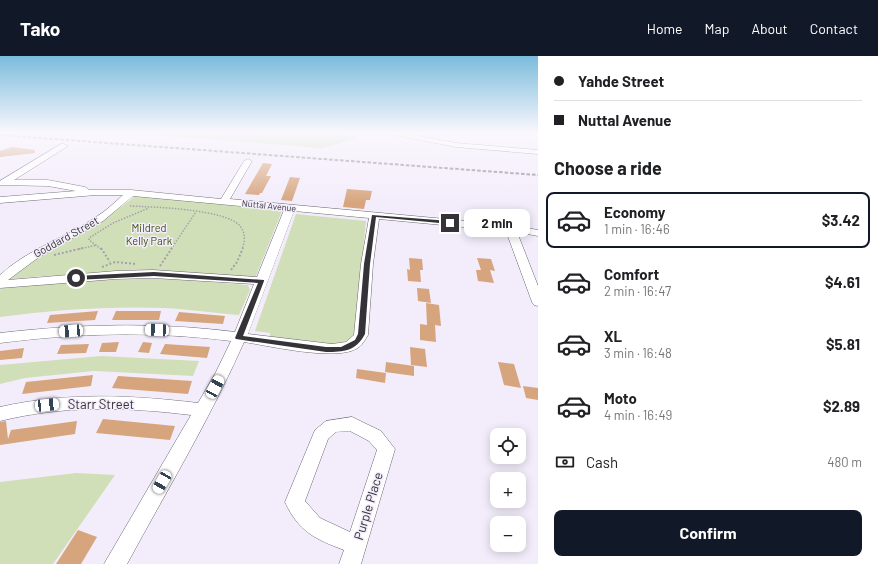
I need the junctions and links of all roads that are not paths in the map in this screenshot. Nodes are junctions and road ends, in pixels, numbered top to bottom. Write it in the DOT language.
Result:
graph roads {
  1 [pos="48,156"];
  2 [pos="248,161"];
  3 [pos="2,184"];
  4 [pos="89,193"];
  5 [pos="131,193"];
  6 [pos="0,200"];
  7 [pos="224,202"];
  8 [pos="290,208"];
  9 [pos="374,216"];
  10 [pos="510,228"];
  11 [pos="538,233"];
  12 [pos="261,281"];
  13 [pos="0,283"];
  14 [pos="538,302"];
  15 [pos="0,338"];
  16 [pos="238,338"];
  17 [pos="203,410"];
  18 [pos="0,414"];
  19 [pos="356,545"];
  20 [pos="115,564"];
  21 [pos="350,564"];
  1 -- 3 [label="street"];
  2 -- 7 [label="street"];
  3 -- 4 [label="street"];
  4 -- 5 [label="street, Nuttal Avenue"];
  4 -- 6 [label="street, Nuttal Avenue"];
  5 -- 7 [label="street, Nuttal Avenue"];
  5 -- 13 [label="street, Goddard Street"];
  7 -- 8 [label="street, Nuttal Avenue"];
  8 -- 9 [label="street, Nuttal Avenue"];
  8 -- 12 [label="street"];
  9 -- 10 [label="street, Nuttal Avenue"];
  9 -- 16 [label="street"];
  10 -- 11 [label="street, Nuttal Avenue"];
  10 -- 14 [label="street"];
  12 -- 13 [label="street"];
  12 -- 16 [label="street"];
  15 -- 16 [label="street"];
  16 -- 17 [label="street"];
  17 -- 18 [label="street, Starr Street"];
  17 -- 20 [label="street"];
  19 -- 19 [label="street, Purple Place"];
  19 -- 21 [label="street, Purple Place"];
}
